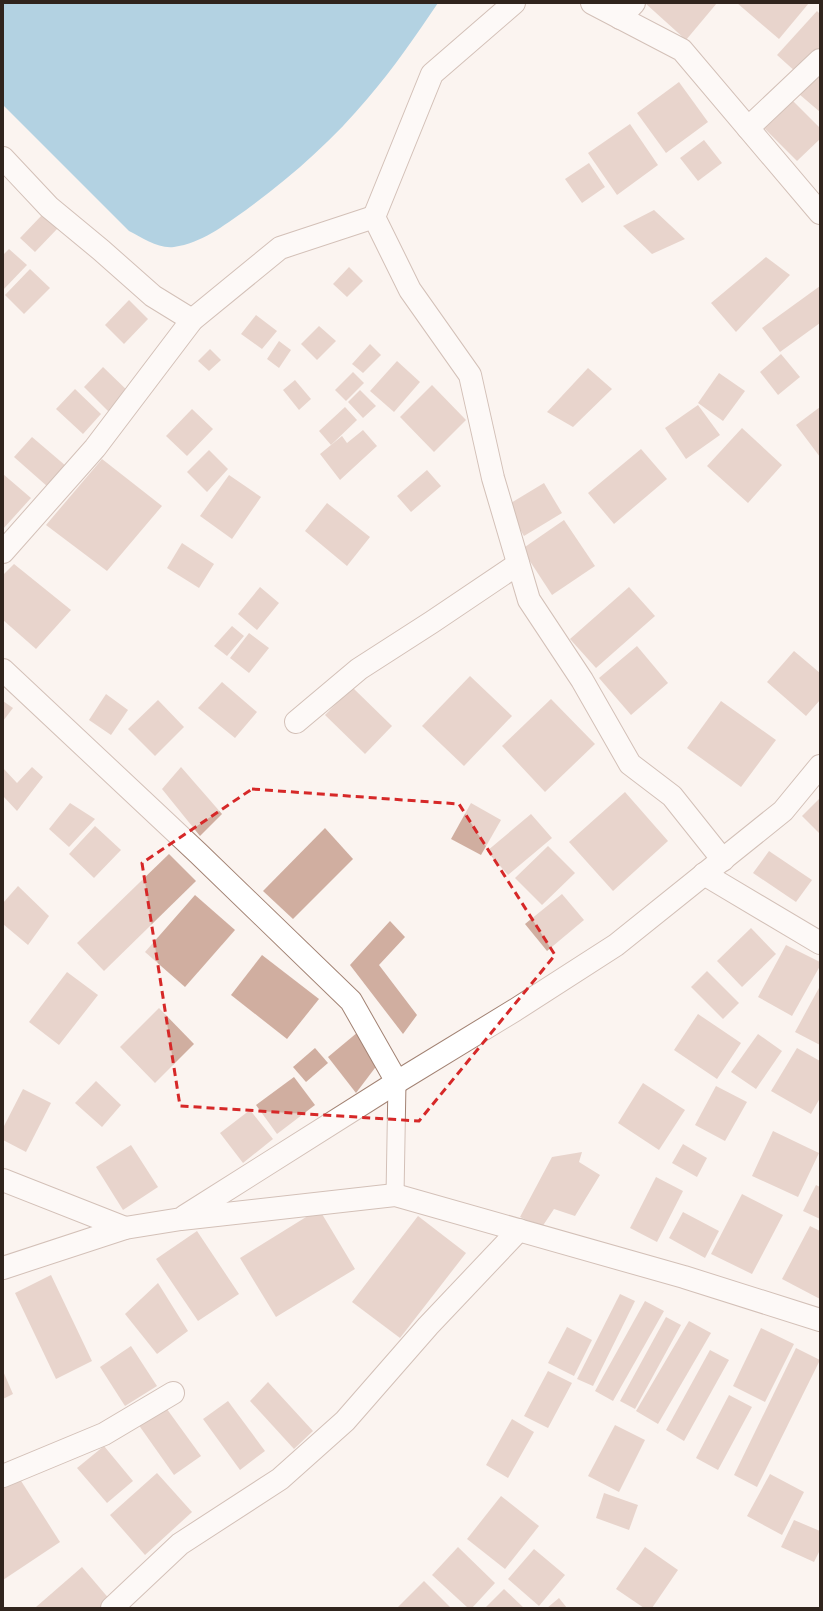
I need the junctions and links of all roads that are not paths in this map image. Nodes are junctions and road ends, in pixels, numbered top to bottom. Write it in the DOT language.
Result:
graph roads {
  1 [pos="514,3"];
  2 [pos="592,3"];
  3 [pos="627,10"];
  4 [pos="820,60"];
  5 [pos="748,128"];
  6 [pos="3,158"];
  7 [pos="820,212"];
  8 [pos="374,217"];
  9 [pos="192,320"];
  10 [pos="3,552"];
  11 [pos="518,564"];
  12 [pos="3,670"];
  13 [pos="296,722"];
  14 [pos="820,766"];
  15 [pos="723,860"];
  16 [pos="704,874"];
  17 [pos="820,943"];
  18 [pos="398,1082"];
  19 [pos="3,1180"];
  20 [pos="395,1195"];
  21 [pos="181,1219"];
  22 [pos="125,1228"];
  23 [pos="519,1230"];
  24 [pos="3,1268"];
  25 [pos="820,1320"];
  26 [pos="173,1393"];
  27 [pos="3,1476"];
  28 [pos="112,1608"];
  1 -- 8 [label="street"];
  2 -- 3 [label="street"];
  3 -- 5 [label="street"];
  4 -- 5 [label="street"];
  5 -- 7 [label="street"];
  6 -- 9 [label="street"];
  8 -- 9 [label="street"];
  8 -- 11 [label="street"];
  9 -- 10 [label="street"];
  11 -- 13 [label="street"];
  11 -- 15 [label="street"];
  12 -- 18 [label="street"];
  14 -- 15 [label="street"];
  15 -- 16 [label="street"];
  16 -- 17 [label="street"];
  16 -- 18 [label="street"];
  18 -- 20 [label="lane"];
  18 -- 21 [label="street"];
  19 -- 22 [label="street"];
  20 -- 21 [label="street"];
  20 -- 23 [label="street"];
  21 -- 22 [label="street"];
  22 -- 24 [label="street"];
  23 -- 25 [label="street"];
  23 -- 28 [label="street"];
  26 -- 27 [label="street"];
}
